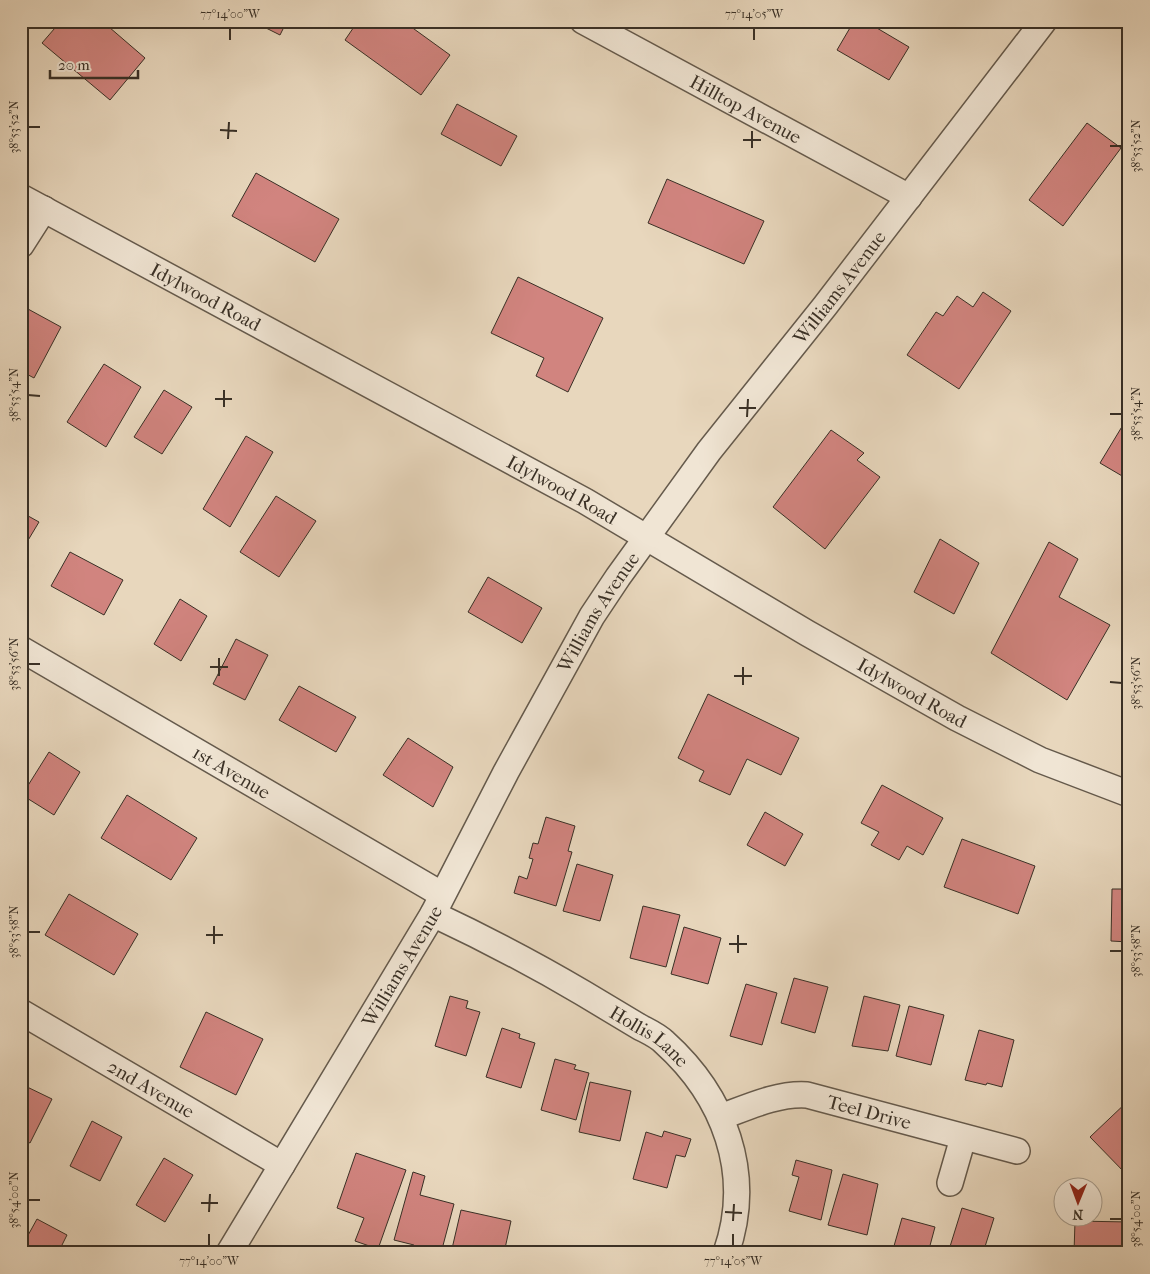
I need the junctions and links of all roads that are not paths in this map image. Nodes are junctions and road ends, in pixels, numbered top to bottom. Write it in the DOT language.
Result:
graph roads {
  1 [pos="583,21"];
  2 [pos="1044,21"];
  3 [pos="21,197"];
  4 [pos="909,197"];
  5 [pos="44,209"];
  6 [pos="21,246"];
  7 [pos="644,538"];
  8 [pos="21,650"];
  9 [pos="1129,794"];
  10 [pos="437,904"];
  11 [pos="21,1012"];
  12 [pos="721,1116"];
  13 [pos="963,1138"];
  14 [pos="1018,1151"];
  15 [pos="282,1165"];
  16 [pos="950,1183"];
  17 [pos="229,1253"];
  18 [pos="726,1253"];
  1 -- 4 [label="street, Hilltop Avenue"];
  2 -- 4 [label="street, Williams Avenue"];
  3 -- 5 [label="street, Idylwood Road"];
  4 -- 7 [label="street, Williams Avenue"];
  5 -- 6 [label="street"];
  5 -- 7 [label="street, Idylwood Road"];
  7 -- 9 [label="street, Idylwood Road"];
  7 -- 10 [label="street, Williams Avenue"];
  8 -- 10 [label="street, 1st Avenue"];
  10 -- 12 [label="street, Hollis Lane"];
  10 -- 15 [label="street, Williams Avenue"];
  11 -- 15 [label="street, 2nd Avenue"];
  12 -- 13 [label="street, Teel Drive"];
  12 -- 18 [label="street, Hollis Lane"];
  13 -- 14 [label="street, Teel Drive"];
  13 -- 16 [label="street"];
  15 -- 17 [label="street, Williams Avenue"];
}
